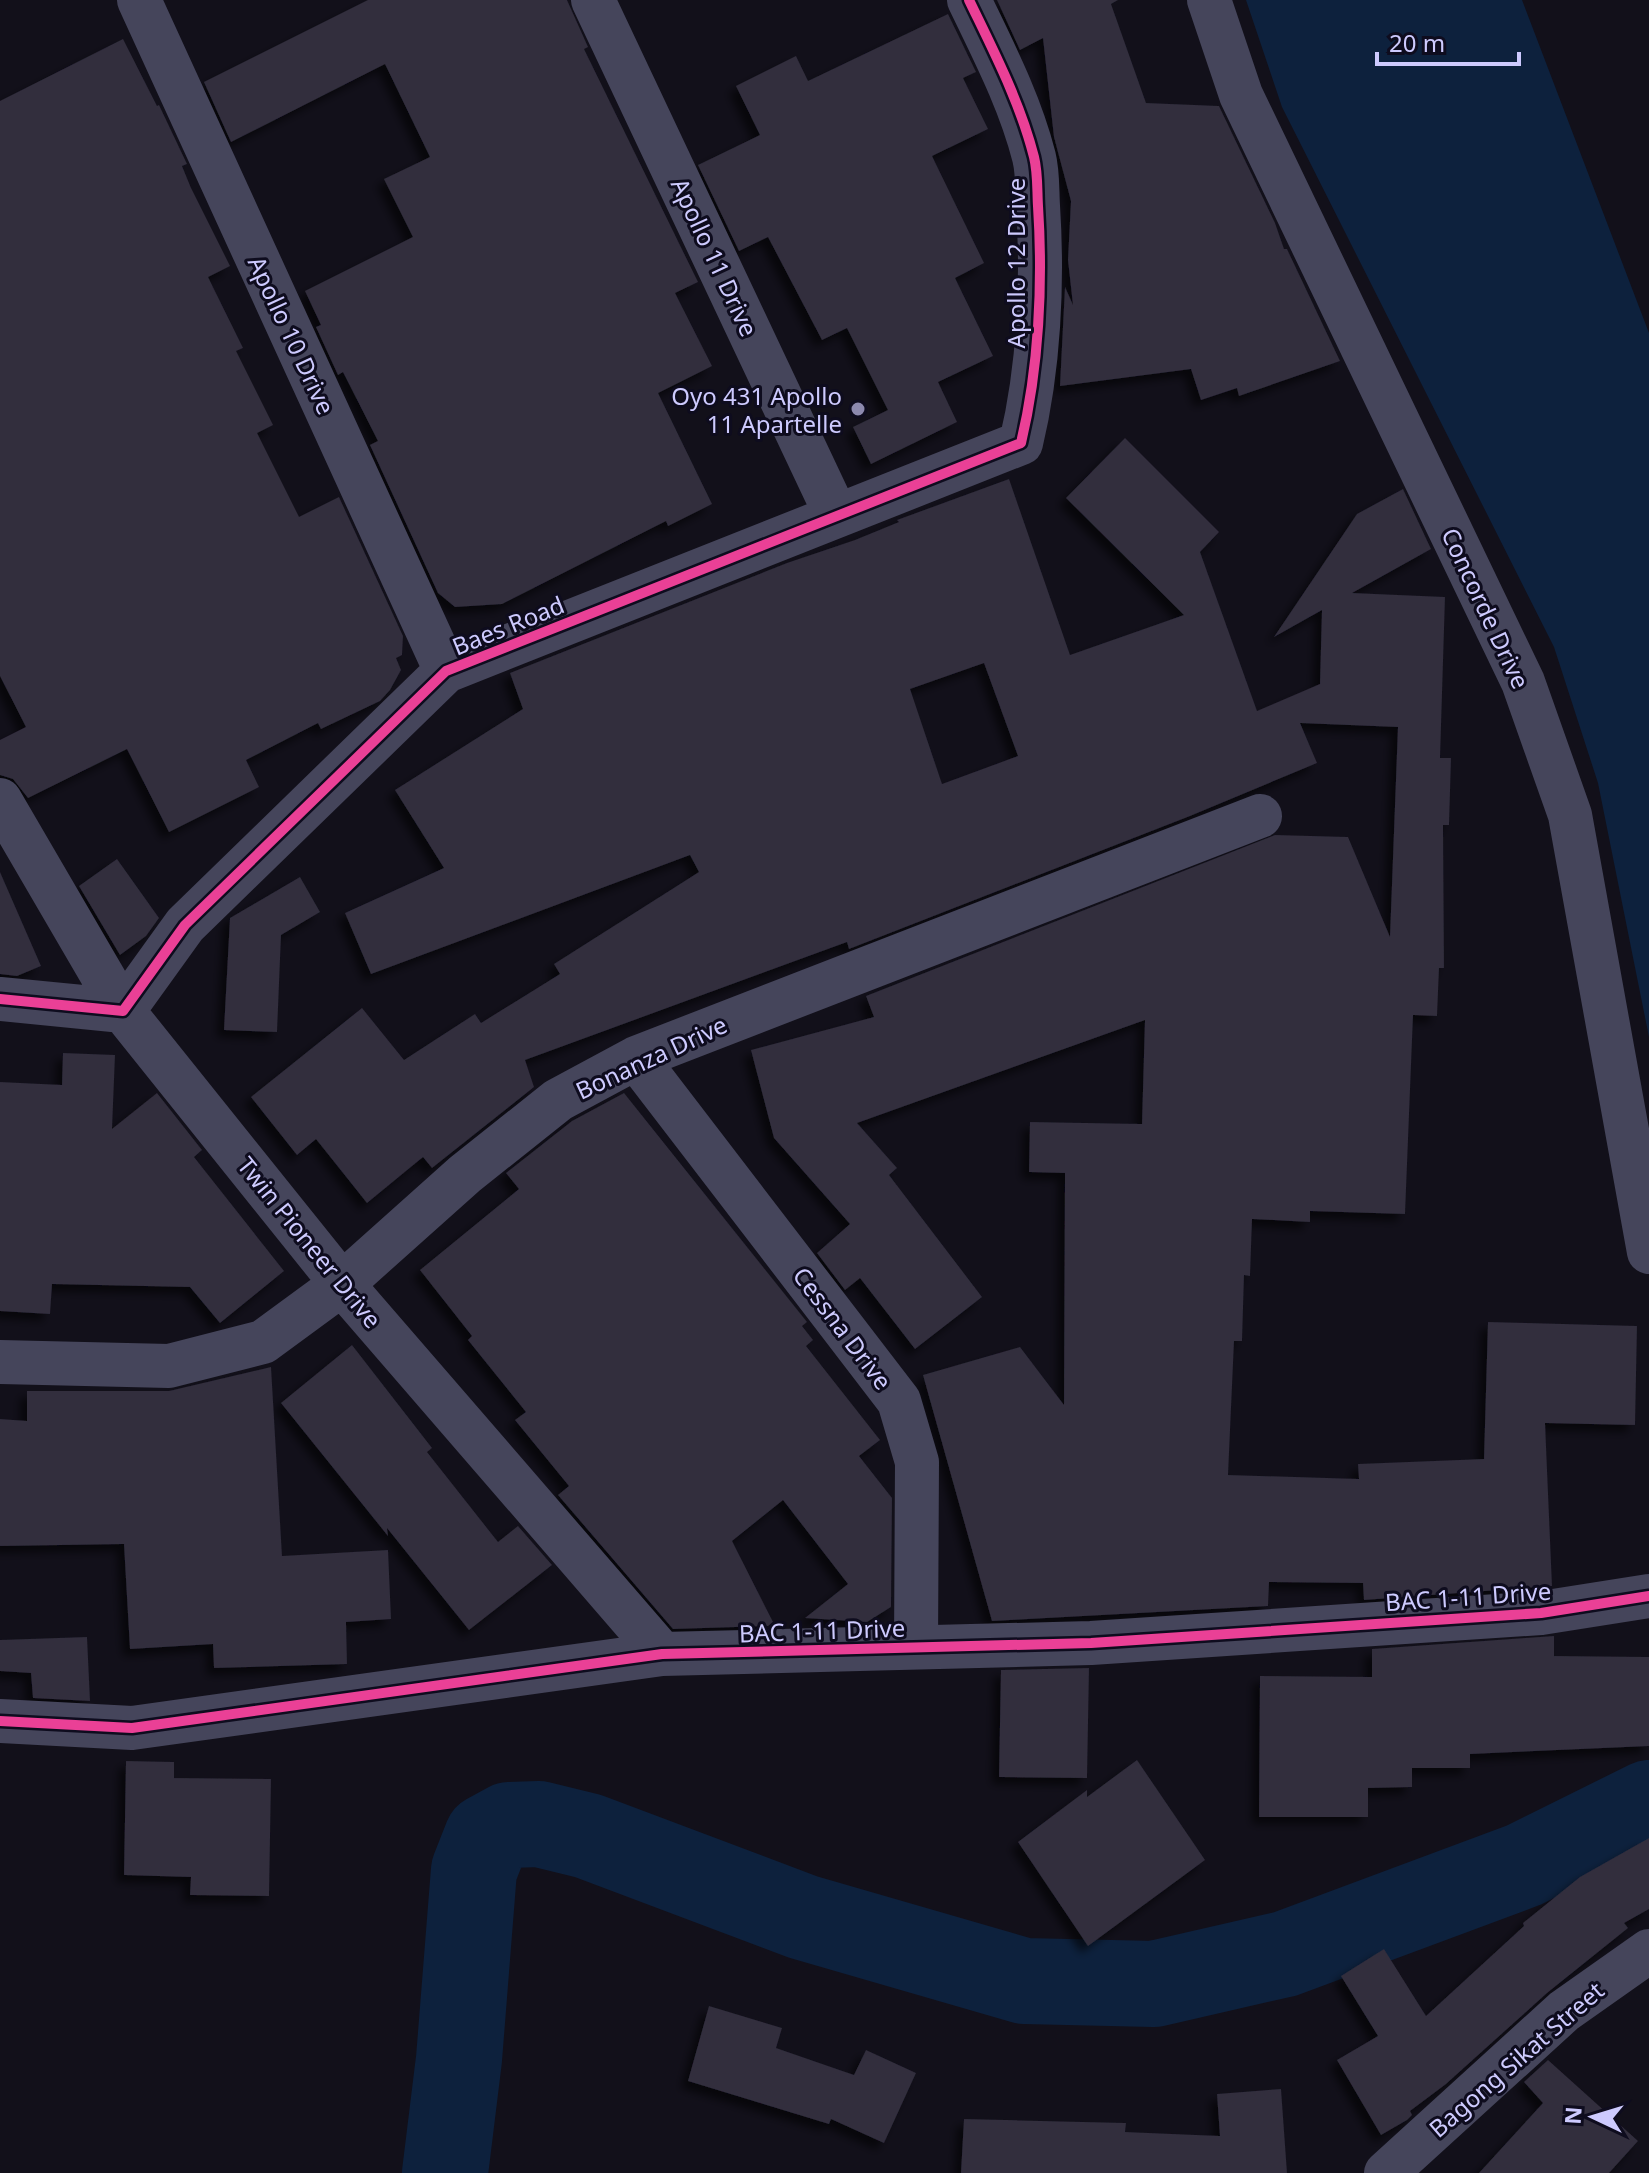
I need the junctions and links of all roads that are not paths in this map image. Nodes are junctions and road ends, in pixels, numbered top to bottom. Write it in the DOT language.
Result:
graph roads {
  1 [pos="139,0"];
  2 [pos="593,0"];
  3 [pos="969,0"];
  4 [pos="1209,0"];
  5 [pos="1021,443"];
  6 [pos="836,515"];
  7 [pos="446,671"];
  8 [pos="0,800"];
  9 [pos="1260,816"];
  10 [pos="0,999"];
  11 [pos="123,1011"];
  12 [pos="636,1058"];
  13 [pos="1649,1252"];
  14 [pos="342,1284"];
  15 [pos="0,1362"];
  16 [pos="1649,1596"];
  17 [pos="916,1647"];
  18 [pos="662,1654"];
  19 [pos="0,1721"];
  20 [pos="1649,1951"];
  21 [pos="1386,2173"];
  1 -- 7 [label="street, Apollo 10 Drive"];
  2 -- 6 [label="street, Apollo 11 Drive"];
  3 -- 5 [label="street, Apollo 12 Drive"];
  4 -- 13 [label="street, Concorde Drive"];
  5 -- 6 [label="street, Baes Road"];
  6 -- 7 [label="street, Baes Road"];
  7 -- 11 [label="street, Baes Road"];
  8 -- 11 [label="street, Twin Pioneer Drive"];
  9 -- 12 [label="street, Bonanza Drive"];
  10 -- 11 [label="street"];
  11 -- 14 [label="street, Twin Pioneer Drive"];
  12 -- 14 [label="street, Bonanza Drive"];
  12 -- 17 [label="street, Cessna Drive"];
  14 -- 15 [label="street, Bonanza Drive"];
  14 -- 18 [label="street, Twin Pioneer Drive"];
  16 -- 17 [label="street, BAC 1-11 Drive"];
  17 -- 18 [label="street, BAC 1-11 Drive"];
  18 -- 19 [label="street, BAC 1-11 Drive"];
  20 -- 21 [label="street, Bagong Sikat Street"];
}
